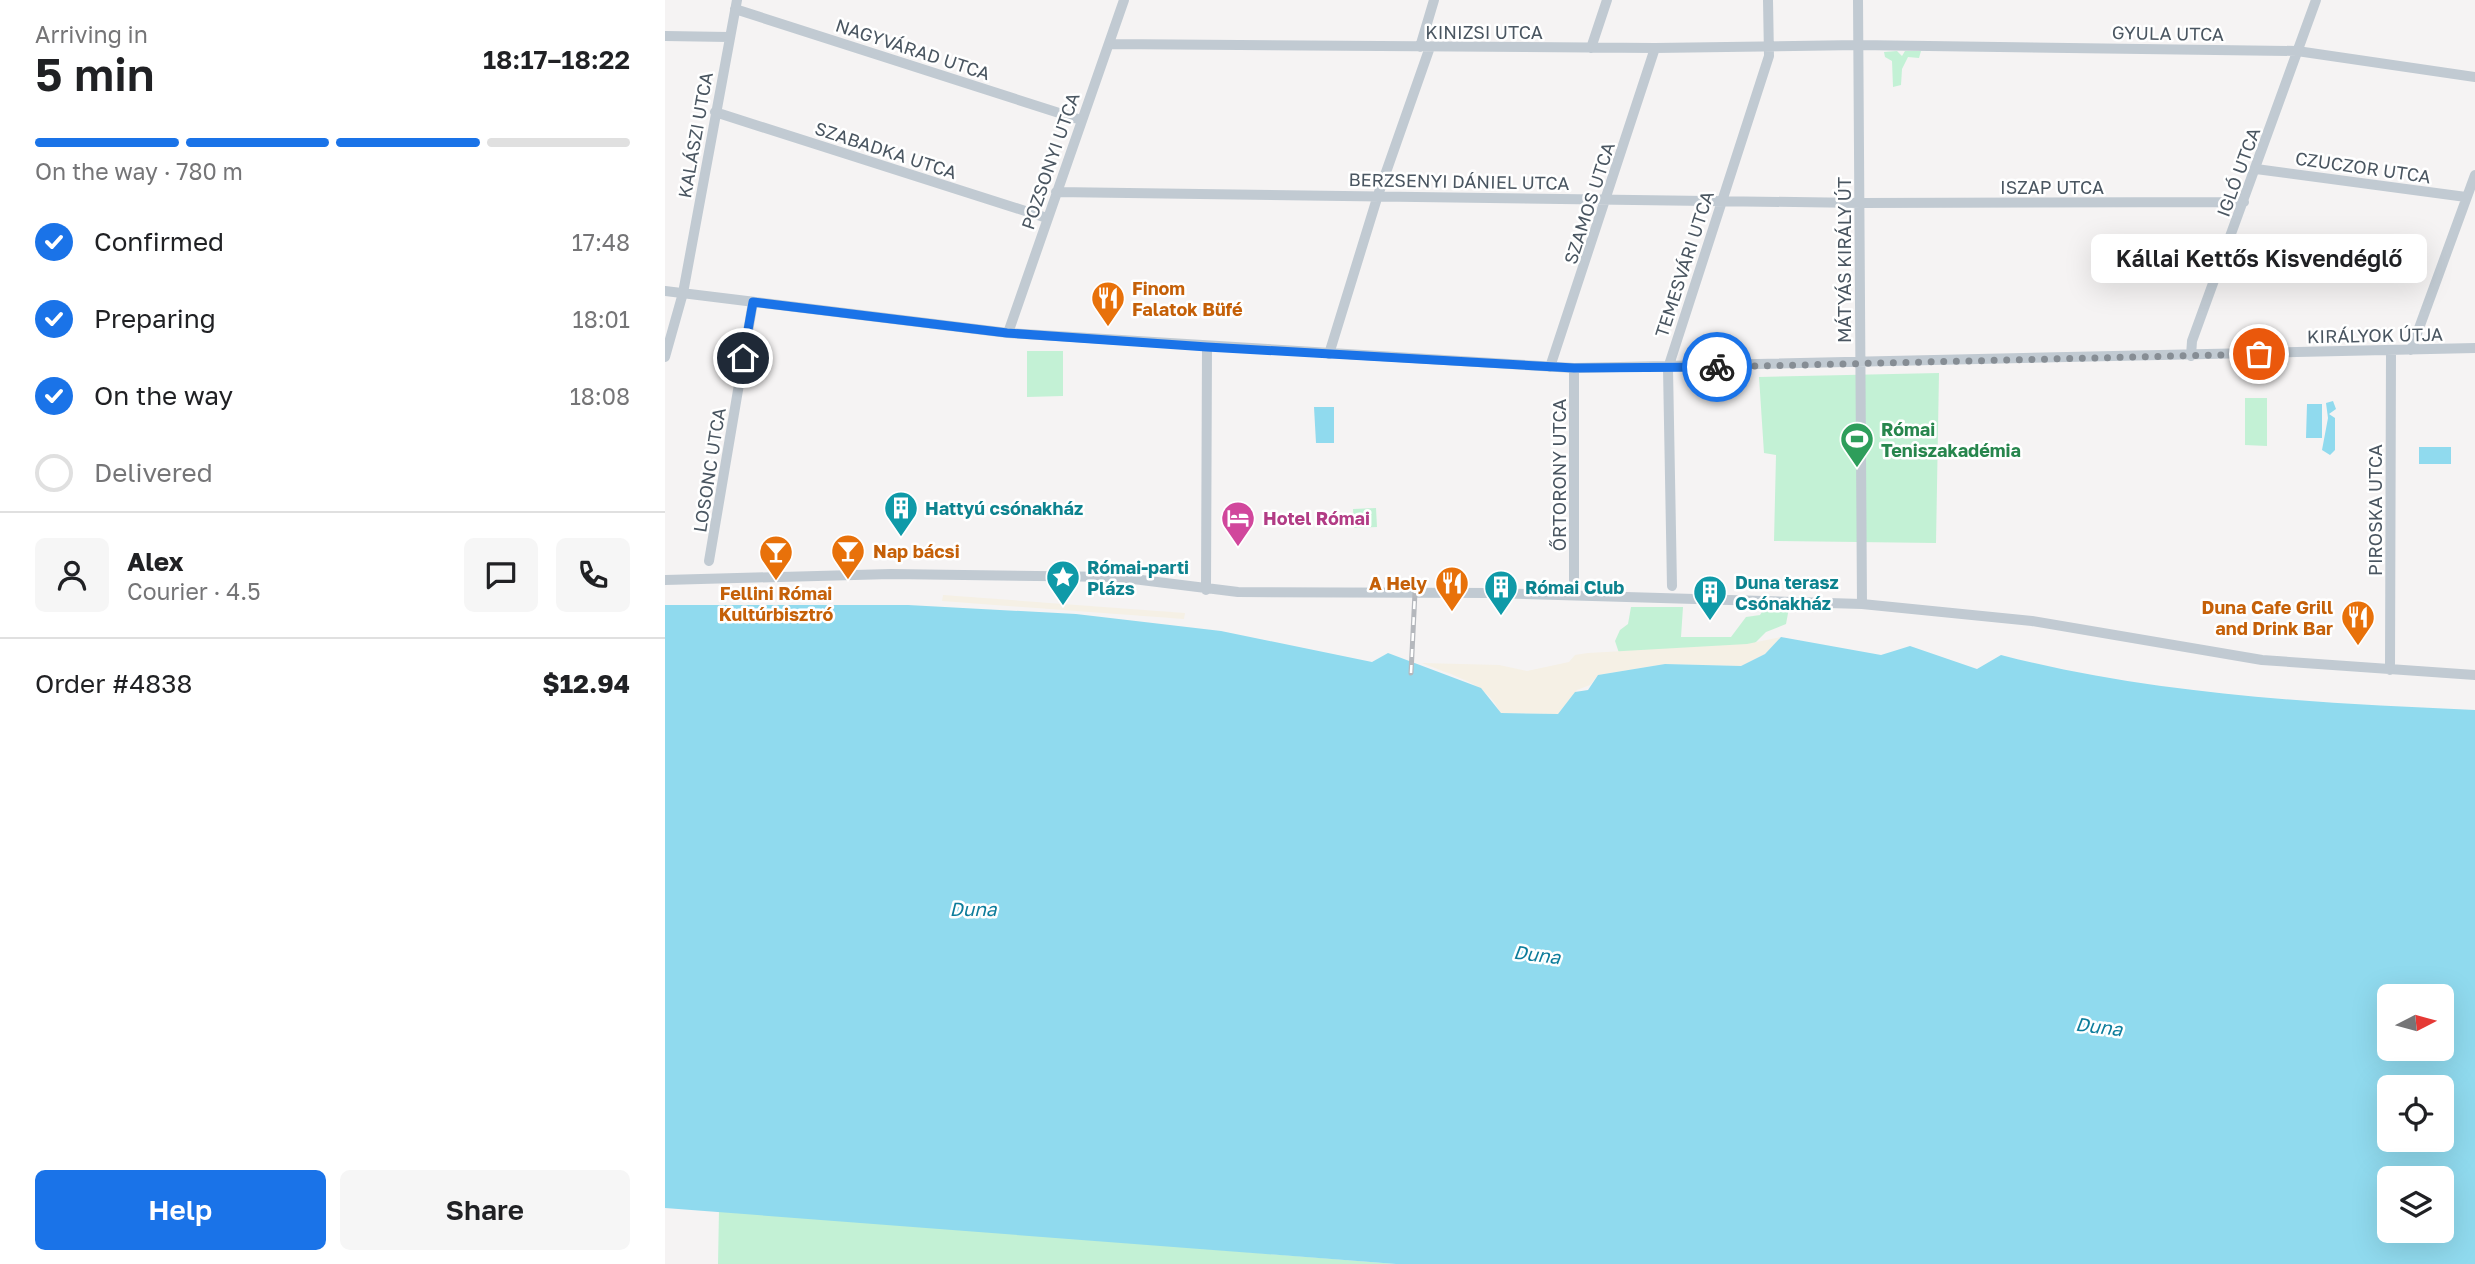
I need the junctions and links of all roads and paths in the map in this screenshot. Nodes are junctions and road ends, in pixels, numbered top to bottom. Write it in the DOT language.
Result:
graph roads {
  1 [pos="1124,0"];
  2 [pos="1434,0"];
  3 [pos="1607,0"];
  4 [pos="1768,0"];
  5 [pos="1858,0"];
  6 [pos="2316,0"];
  7 [pos="736,5"];
  8 [pos="665,36"];
  9 [pos="729,37"];
  10 [pos="1109,44"];
  11 [pos="1858,45"];
  12 [pos="1425,47"];
  13 [pos="1591,48"];
  14 [pos="1655,48"];
  15 [pos="1769,48"];
  16 [pos="2297,51"];
  17 [pos="2475,77"];
  18 [pos="715,113"];
  19 [pos="1081,120"];
  20 [pos="2256,169"];
  21 [pos="2475,175"];
  22 [pos="1056,192"];
  23 [pos="1378,195"];
  24 [pos="2466,197"];
  25 [pos="1607,200"];
  26 [pos="1721,201"];
  27 [pos="2244,202"];
  28 [pos="1861,203"];
  29 [pos="1047,218"];
  30 [pos="665,291"];
  31 [pos="683,293"];
  32 [pos="753,302"];
  33 [pos="1007,333"];
  34 [pos="1207,347"];
  35 [pos="2475,348"];
  36 [pos="2391,350"];
  37 [pos="2411,350"];
  38 [pos="1329,354"];
  39 [pos="2191,356"];
  40 [pos="665,357"];
  41 [pos="1860,363"];
  42 [pos="1550,367"];
  43 [pos="1574,368"];
  44 [pos="1668,368"];
  45 [pos="709,561"];
  46 [pos="665,580"];
  47 [pos="1574,581"];
  48 [pos="1672,586"];
  49 [pos="1206,590"];
  50 [pos="1862,604"];
  51 [pos="2390,670"];
  52 [pos="2475,675"];
  1 -- 10 [label="street, POZSONYI UTCA"];
  2 -- 12 [label="street"];
  3 -- 13 [label="street"];
  4 -- 15 [label="street, TEMESVÁRI UTCA"];
  5 -- 11 [label="street, MÁTYÁS KIRÁLY ÚT"];
  6 -- 16 [label="street, IGLÓ UTCA"];
  7 -- 9 [label="street, KALÁSZI UTCA"];
  7 -- 19 [label="street, NAGYVÁRAD UTCA"];
  8 -- 9 [label="street"];
  9 -- 18 [label="street, KALÁSZI UTCA"];
  10 -- 12 [label="street, KINIZSI UTCA"];
  10 -- 19 [label="street, POZSONYI UTCA"];
  11 -- 15 [label="street, KINIZSI UTCA"];
  11 -- 16 [label="street, GYULA UTCA"];
  11 -- 28 [label="street, MÁTYÁS KIRÁLY ÚT"];
  12 -- 13 [label="street, KINIZSI UTCA"];
  12 -- 23 [label="street"];
  13 -- 14 [label="street, KINIZSI UTCA"];
  14 -- 15 [label="street, KINIZSI UTCA"];
  14 -- 25 [label="street, SZAMOS UTCA"];
  15 -- 26 [label="street, TEMESVÁRI UTCA"];
  16 -- 17 [label="street, GYULA UTCA"];
  16 -- 20 [label="street, IGLÓ UTCA"];
  18 -- 29 [label="street, SZABADKA UTCA"];
  18 -- 31 [label="street, KALÁSZI UTCA"];
  19 -- 22 [label="street, POZSONYI UTCA"];
  20 -- 24 [label="street, CZUCZOR UTCA"];
  20 -- 27 [label="street, IGLÓ UTCA"];
  21 -- 24 [label="street"];
  22 -- 23 [label="street, BERZSENYI DÁNIEL UTCA"];
  22 -- 29 [label="street, POZSONYI UTCA"];
  23 -- 25 [label="street, BERZSENYI DÁNIEL UTCA"];
  23 -- 38 [label="street"];
  24 -- 37 [label="street"];
  25 -- 26 [label="street, BERZSENYI DÁNIEL UTCA"];
  25 -- 42 [label="street, SZAMOS UTCA"];
  26 -- 28 [label="street, BERZSENYI DÁNIEL UTCA"];
  26 -- 44 [label="street, TEMESVÁRI UTCA"];
  27 -- 28 [label="street, ISZAP UTCA"];
  27 -- 39 [label="street, IGLÓ UTCA"];
  28 -- 41 [label="street, MÁTYÁS KIRÁLY ÚT"];
  29 -- 33 [label="street, POZSONYI UTCA"];
  30 -- 31 [label="street, KIRÁLYOK ÚTJA"];
  31 -- 32 [label="street, KIRÁLYOK ÚTJA"];
  31 -- 40 [label="street, KALÁSZI UTCA"];
  32 -- 33 [label="street, KIRÁLYOK ÚTJA"];
  32 -- 45 [label="street, LOSONC UTCA"];
  33 -- 34 [label="street, KIRÁLYOK ÚTJA"];
  34 -- 38 [label="street, KIRÁLYOK ÚTJA"];
  34 -- 49 [label="street"];
  35 -- 37 [label="street, KIRÁLYOK ÚTJA"];
  36 -- 37 [label="street, KIRÁLYOK ÚTJA"];
  36 -- 39 [label="street, KIRÁLYOK ÚTJA"];
  36 -- 51 [label="street, PIROSKA UTCA"];
  38 -- 42 [label="street, KIRÁLYOK ÚTJA"];
  39 -- 41 [label="street, KIRÁLYOK ÚTJA"];
  41 -- 44 [label="street, KIRÁLYOK ÚTJA"];
  41 -- 50 [label="street, MÁTYÁS KIRÁLY ÚT"];
  42 -- 43 [label="street, KIRÁLYOK ÚTJA"];
  43 -- 44 [label="street, KIRÁLYOK ÚTJA"];
  43 -- 47 [label="street, ŐRTORONY UTCA"];
  44 -- 48 [label="street, TEMESVÁRI UTCA"];
  46 -- 49 [label="street"];
  49 -- 50 [label="street"];
  50 -- 51 [label="street"];
  51 -- 52 [label="street"];
}
